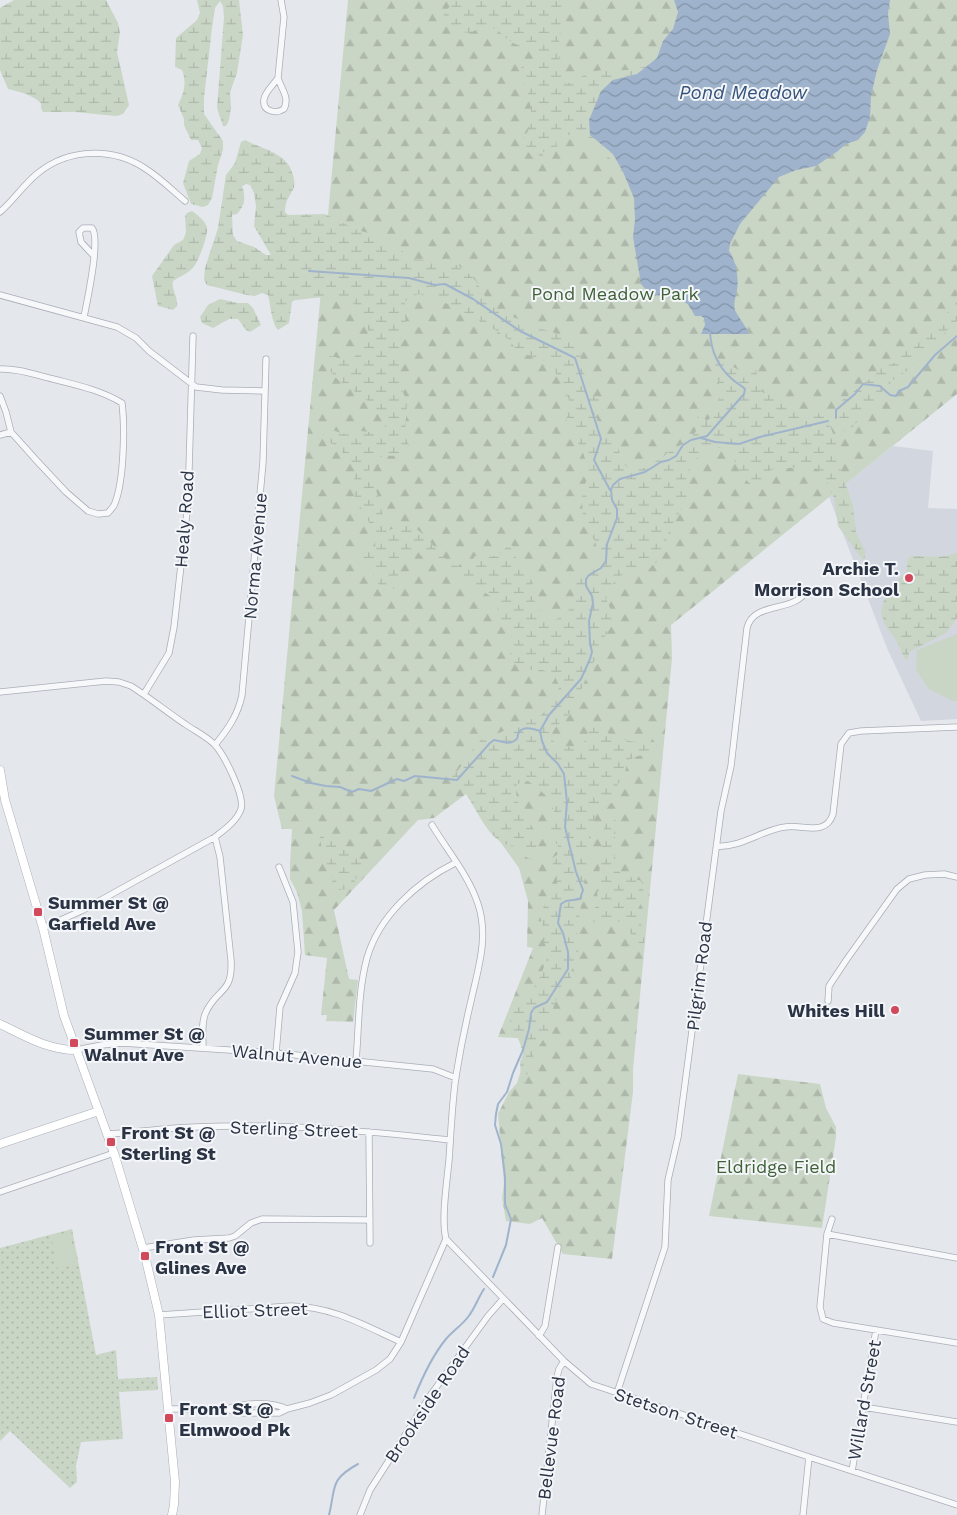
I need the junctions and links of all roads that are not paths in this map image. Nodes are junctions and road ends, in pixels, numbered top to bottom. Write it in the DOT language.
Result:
graph roads {
  1 [pos="282,0"];
  2 [pos="278,78"];
  3 [pos="185,200"];
  4 [pos="0,212"];
  5 [pos="94,256"];
  6 [pos="0,294"];
  7 [pos="84,318"];
  8 [pos="193,336"];
  9 [pos="266,359"];
  10 [pos="0,369"];
  11 [pos="191,382"];
  12 [pos="265,391"];
  13 [pos="0,396"];
  14 [pos="11,432"];
  15 [pos="0,435"];
  16 [pos="807,590"];
  17 [pos="0,692"];
  18 [pos="144,694"];
  19 [pos="957,726"];
  20 [pos="215,745"];
  21 [pos="0,770"];
  22 [pos="432,825"];
  23 [pos="215,837"];
  24 [pos="717,846"];
  25 [pos="455,863"];
  26 [pos="279,866"];
  27 [pos="957,877"];
  28 [pos="43,928"];
  29 [pos="828,1001"];
  30 [pos="0,1024"];
  31 [pos="203,1047"];
  32 [pos="76,1050"];
  33 [pos="276,1053"];
  34 [pos="356,1061"];
  35 [pos="456,1078"];
  36 [pos="99,1111"];
  37 [pos="369,1132"];
  38 [pos="108,1134"];
  39 [pos="450,1140"];
  40 [pos="0,1144"];
  41 [pos="114,1153"];
  42 [pos="0,1192"];
  43 [pos="832,1219"];
  44 [pos="370,1220"];
  45 [pos="827,1234"];
  46 [pos="446,1239"];
  47 [pos="370,1243"];
  48 [pos="143,1248"];
  49 [pos="558,1248"];
  50 [pos="957,1258"];
  51 [pos="503,1299"];
  52 [pos="159,1316"];
  53 [pos="876,1330"];
  54 [pos="539,1336"];
  55 [pos="401,1342"];
  56 [pos="957,1343"];
  57 [pos="564,1361"];
  58 [pos="617,1393"];
  59 [pos="863,1407"];
  60 [pos="168,1409"];
  61 [pos="957,1422"];
  62 [pos="809,1458"];
  63 [pos="852,1471"];
  64 [pos="957,1505"];
  65 [pos="172,1515"];
  66 [pos="360,1515"];
  67 [pos="542,1515"];
  68 [pos="803,1515"];
  1 -- 2 [label="street"];
  2 -- 2 [label="street"];
  3 -- 4 [label="street"];
  5 -- 5 [label="street"];
  5 -- 7 [label="street"];
  6 -- 7 [label="street"];
  7 -- 11 [label="street"];
  8 -- 11 [label="street, Healy Road"];
  9 -- 12 [label="street, Norma Avenue"];
  10 -- 14 [label="street"];
  11 -- 12 [label="street"];
  11 -- 18 [label="street, Healy Road"];
  12 -- 20 [label="street, Norma Avenue"];
  13 -- 14 [label="street"];
  14 -- 15 [label="street"];
  16 -- 24 [label="street, Pilgrim Road"];
  17 -- 18 [label="street"];
  18 -- 20 [label="street"];
  19 -- 24 [label="street"];
  20 -- 23 [label="street"];
  21 -- 28 [label="street"];
  22 -- 25 [label="street"];
  23 -- 28 [label="street"];
  23 -- 31 [label="street"];
  24 -- 58 [label="street, Pilgrim Road"];
  25 -- 34 [label="street"];
  25 -- 35 [label="street"];
  26 -- 33 [label="street"];
  27 -- 29 [label="street"];
  28 -- 32 [label="street"];
  30 -- 32 [label="street"];
  31 -- 32 [label="street, Walnut Avenue"];
  31 -- 33 [label="street, Walnut Avenue"];
  32 -- 36 [label="street"];
  33 -- 34 [label="street, Walnut Avenue"];
  34 -- 35 [label="street, Walnut Avenue"];
  35 -- 39 [label="street"];
  36 -- 38 [label="street"];
  36 -- 40 [label="street"];
  37 -- 38 [label="street, Sterling Street"];
  37 -- 39 [label="street, Sterling Street"];
  37 -- 44 [label="street"];
  38 -- 41 [label="street"];
  39 -- 46 [label="street"];
  41 -- 42 [label="street"];
  41 -- 48 [label="street"];
  43 -- 45 [label="street"];
  44 -- 47 [label="street"];
  44 -- 48 [label="street"];
  45 -- 50 [label="street"];
  45 -- 53 [label="street"];
  46 -- 51 [label="street, Stetson Street"];
  46 -- 55 [label="street"];
  48 -- 52 [label="street"];
  49 -- 54 [label="street"];
  51 -- 54 [label="street, Stetson Street"];
  51 -- 66 [label="street, Brookside Road"];
  52 -- 55 [label="street, Elliot Street"];
  52 -- 60 [label="street"];
  53 -- 56 [label="street"];
  53 -- 59 [label="street, Willard Street"];
  54 -- 57 [label="street, Stetson Street"];
  55 -- 60 [label="street"];
  57 -- 58 [label="street, Stetson Street"];
  57 -- 67 [label="street, Bellevue Road"];
  58 -- 62 [label="street, Stetson Street"];
  59 -- 61 [label="street"];
  59 -- 63 [label="street, Willard Street"];
  60 -- 65 [label="street"];
  62 -- 63 [label="street, Stetson Street"];
  62 -- 68 [label="street"];
  63 -- 64 [label="street, Stetson Street"];
}
